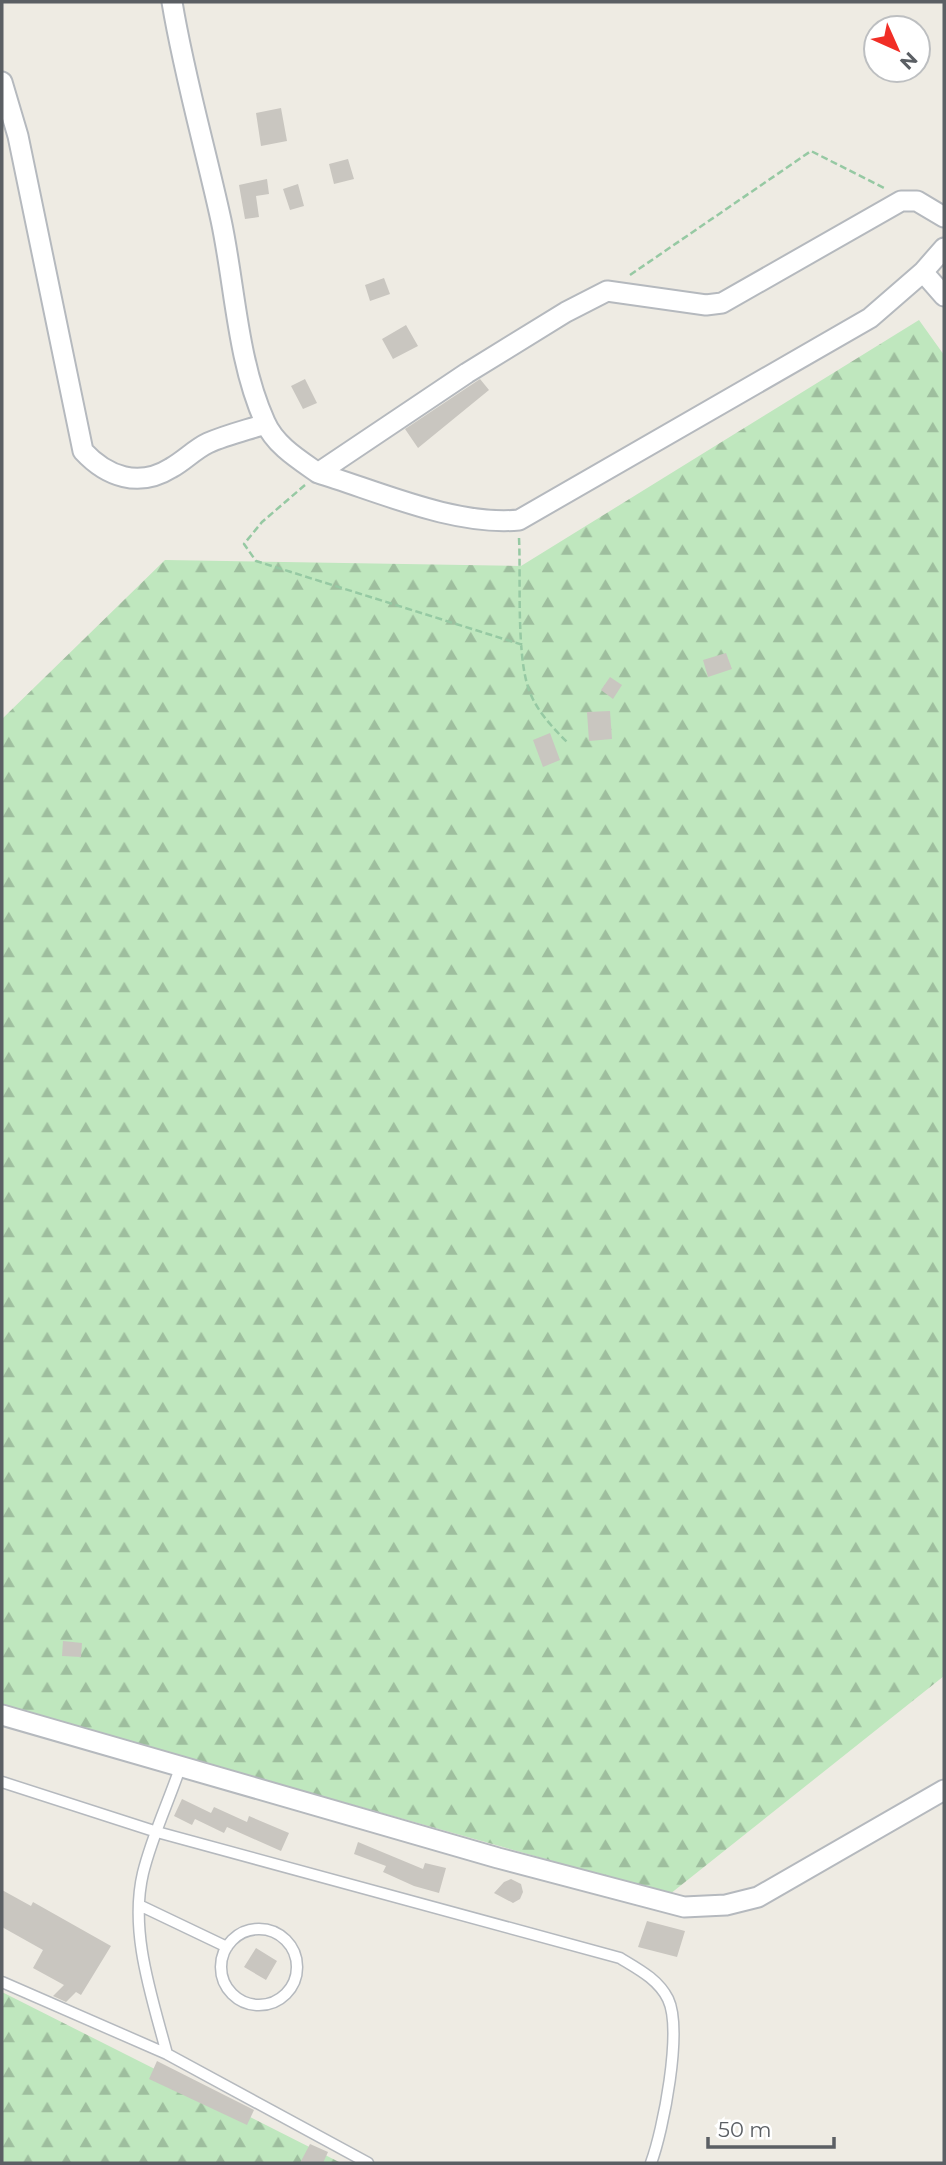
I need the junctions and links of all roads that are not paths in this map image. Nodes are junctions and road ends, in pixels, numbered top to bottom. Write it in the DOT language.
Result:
graph roads {
  1 [pos="172,2"];
  2 [pos="2,82"];
  3 [pos="944,217"];
  4 [pos="944,248"];
  5 [pos="923,272"];
  6 [pos="944,296"];
  7 [pos="265,424"];
  8 [pos="318,472"];
  9 [pos="2,1715"];
  10 [pos="181,1765"];
  11 [pos="2,1782"];
  12 [pos="944,1790"];
  13 [pos="157,1832"];
  14 [pos="139,1905"];
  15 [pos="227,1947"];
  16 [pos="2,1982"];
  17 [pos="167,2054"];
  18 [pos="368,2163"];
  19 [pos="651,2163"];
  1 -- 7 [label="street"];
  2 -- 7 [label="street"];
  3 -- 8 [label="street"];
  4 -- 5 [label="street"];
  5 -- 6 [label="street"];
  5 -- 8 [label="street"];
  7 -- 8 [label="street"];
  9 -- 10 [label="street"];
  10 -- 12 [label="street"];
  10 -- 13 [label="lane"];
  11 -- 13 [label="lane"];
  13 -- 14 [label="lane"];
  13 -- 19 [label="lane"];
  14 -- 15 [label="lane"];
  14 -- 17 [label="lane"];
  15 -- 15 [label="lane"];
  16 -- 17 [label="lane"];
  17 -- 18 [label="lane"];
}
